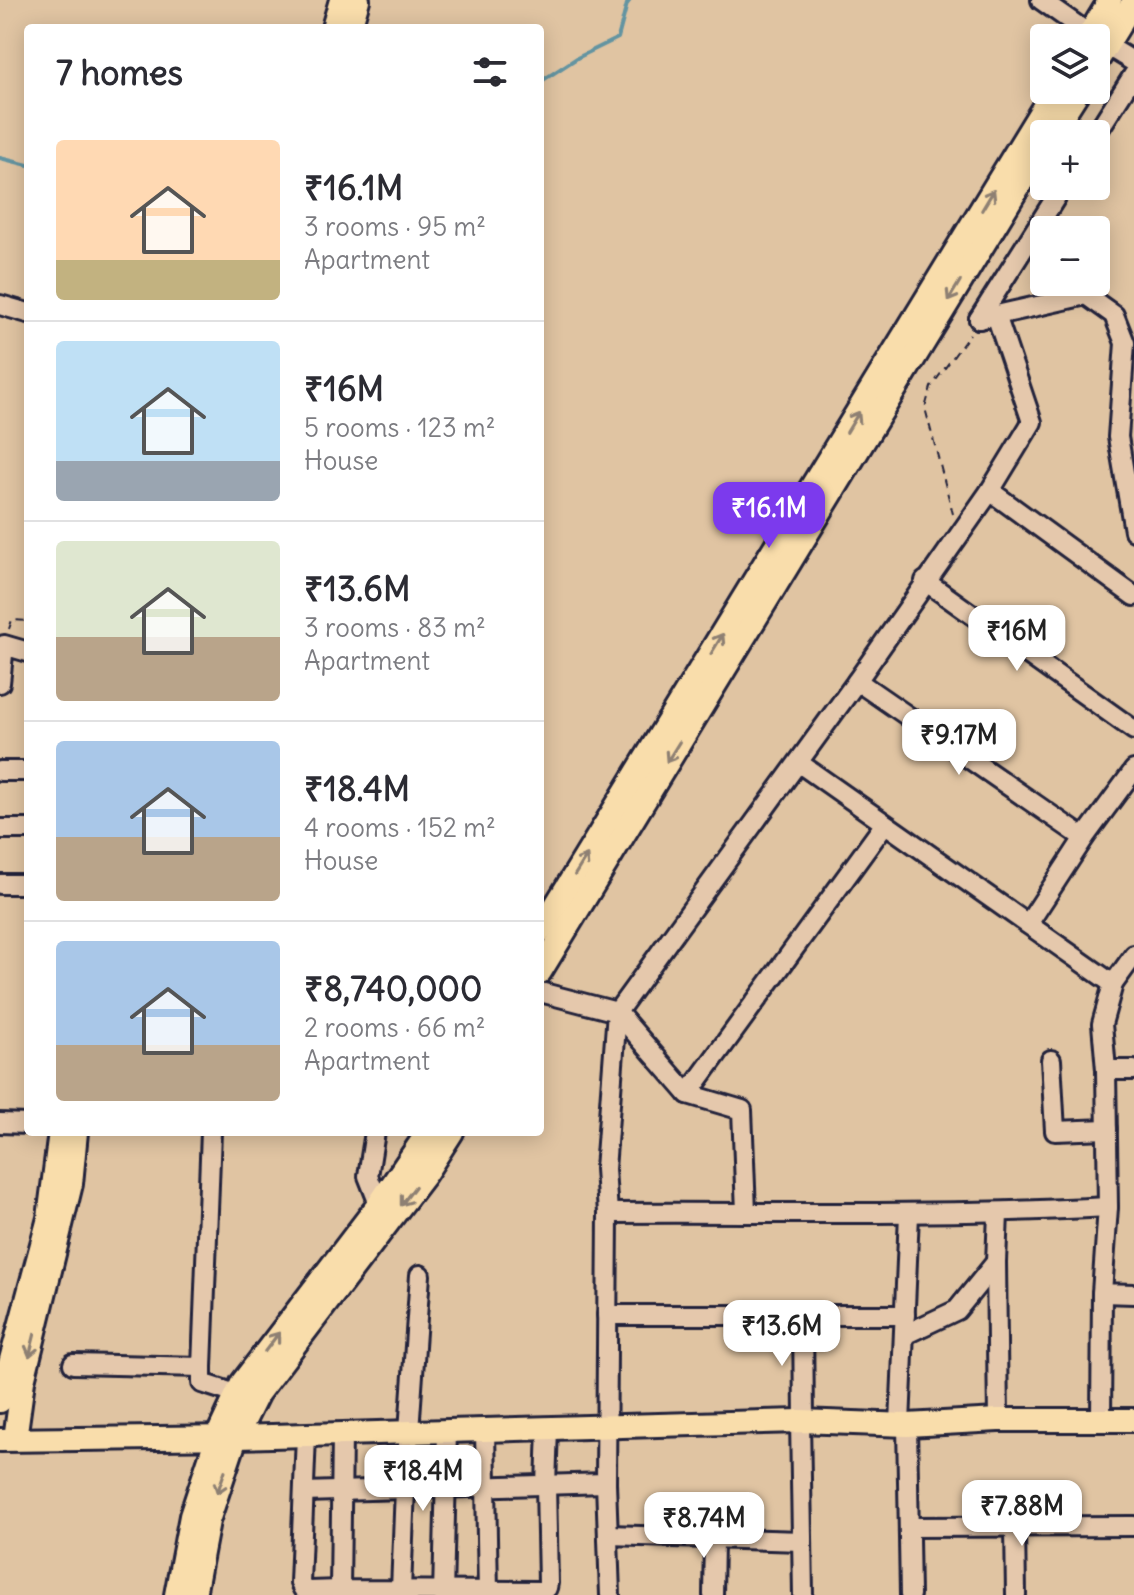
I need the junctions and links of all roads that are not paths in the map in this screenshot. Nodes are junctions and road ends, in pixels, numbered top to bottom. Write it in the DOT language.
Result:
graph roads {
  1 [pos="341,0"];
  2 [pos="358,0"];
  3 [pos="1041,0"];
  4 [pos="1110,0"];
  5 [pos="1134,1"];
  6 [pos="334,24"];
  7 [pos="351,24"];
  8 [pos="1071,24"];
  9 [pos="1102,24"];
  10 [pos="1110,27"];
  11 [pos="1110,50"];
  12 [pos="1134,62"];
  13 [pos="1134,74"];
  14 [pos="1046,104"];
  15 [pos="1105,120"];
  16 [pos="1030,167"];
  17 [pos="1055,200"];
  18 [pos="0,305"];
  19 [pos="24,312"];
  20 [pos="988,317"];
  21 [pos="990,491"];
  22 [pos="1134,531"];
  23 [pos="925,581"];
  24 [pos="1134,596"];
  25 [pos="24,651"];
  26 [pos="857,681"];
  27 [pos="0,683"];
  28 [pos="701,688"];
  29 [pos="1134,730"];
  30 [pos="799,763"];
  31 [pos="1134,770"];
  32 [pos="0,771"];
  33 [pos="24,771"];
  34 [pos="884,825"];
  35 [pos="0,829"];
  36 [pos="24,829"];
  37 [pos="1084,838"];
  38 [pos="0,884"];
  39 [pos="24,884"];
  40 [pos="1028,924"];
  41 [pos="544,925"];
  42 [pos="1134,955"];
  43 [pos="544,965"];
  44 [pos="1113,984"];
  45 [pos="544,993"];
  46 [pos="617,1012"];
  47 [pos="1051,1060"];
  48 [pos="1106,1070"];
  49 [pos="1134,1070"];
  50 [pos="688,1094"];
  51 [pos="0,1123"];
  52 [pos="24,1124"];
  53 [pos="1107,1129"];
  54 [pos="60,1136"];
  55 [pos="76,1136"];
  56 [pos="211,1136"];
  57 [pos="374,1136"];
  58 [pos="425,1136"];
  59 [pos="449,1136"];
  60 [pos="379,1204"];
  61 [pos="1108,1207"];
  62 [pos="746,1212"];
  63 [pos="608,1213"];
  64 [pos="998,1213"];
  65 [pos="909,1214"];
  66 [pos="996,1262"];
  67 [pos="420,1275"];
  68 [pos="1102,1293"];
  69 [pos="1134,1294"];
  70 [pos="607,1315"];
  71 [pos="803,1315"];
  72 [pos="905,1315"];
  73 [pos="904,1335"];
  74 [pos="4,1362"];
  75 [pos="73,1364"];
  76 [pos="202,1367"];
  77 [pos="248,1387"];
  78 [pos="0,1401"];
  79 [pos="998,1420"];
  80 [pos="1101,1420"];
  81 [pos="1134,1420"];
  82 [pos="802,1421"];
  83 [pos="904,1424"];
  84 [pos="606,1427"];
  85 [pos="548,1428"];
  86 [pos="485,1430"];
  87 [pos="447,1431"];
  88 [pos="409,1432"];
  89 [pos="342,1434"];
  90 [pos="306,1435"];
  91 [pos="227,1437"];
  92 [pos="8,1440"];
  93 [pos="606,1483"];
  94 [pos="546,1485"];
  95 [pos="484,1487"];
  96 [pos="405,1488"];
  97 [pos="445,1488"];
  98 [pos="304,1492"];
  99 [pos="342,1493"];
  100 [pos="1134,1526"];
  101 [pos="910,1527"];
  102 [pos="1015,1527"];
  103 [pos="608,1535"];
  104 [pos="714,1540"];
  105 [pos="802,1541"];
  106 [pos="340,1590"];
  107 [pos="401,1590"];
  108 [pos="488,1592"];
  109 [pos="443,1593"];
  110 [pos="176,1595"];
  111 [pos="194,1595"];
  112 [pos="610,1595"];
  113 [pos="713,1595"];
  114 [pos="803,1595"];
  115 [pos="910,1595"];
  116 [pos="1016,1595"];
  1 -- 6 [label="main road"];
  2 -- 7 [label="main road"];
  3 -- 8 [label="street"];
  4 -- 9 [label="main road"];
  5 -- 10 [label="main road"];
  11 -- 12 [label="street"];
  13 -- 15 [label="street"];
  28 -- 14 [label="main road, one-way"];
  16 -- 28 [label="main road, one-way"];
  17 -- 20 [label="street"];
  18 -- 19 [label="street"];
  20 -- 21 [label="street"];
  20 -- 22 [label="street"];
  21 -- 23 [label="street"];
  21 -- 24 [label="street"];
  23 -- 26 [label="street"];
  23 -- 29 [label="street"];
  25 -- 27 [label="street"];
  26 -- 30 [label="street"];
  26 -- 37 [label="street"];
  41 -- 28 [label="main road, one-way"];
  28 -- 43 [label="main road, one-way"];
  30 -- 34 [label="street"];
  30 -- 46 [label="street"];
  31 -- 37 [label="street"];
  32 -- 33 [label="street"];
  34 -- 40 [label="street"];
  34 -- 50 [label="street"];
  35 -- 36 [label="street"];
  37 -- 40 [label="street"];
  38 -- 39 [label="street"];
  40 -- 44 [label="street"];
  42 -- 44 [label="street"];
  44 -- 48 [label="street"];
  45 -- 46 [label="street"];
  46 -- 50 [label="street"];
  46 -- 63 [label="street"];
  47 -- 53 [label="street"];
  48 -- 49 [label="street"];
  48 -- 53 [label="street"];
  50 -- 62 [label="street"];
  51 -- 52 [label="street"];
  53 -- 61 [label="street"];
  54 -- 74 [label="main road"];
  55 -- 92 [label="main road, one-way"];
  56 -- 76 [label="street"];
  57 -- 60 [label="street"];
  58 -- 60 [label="main road"];
  59 -- 77 [label="main road, one-way"];
  77 -- 60 [label="main road, one-way"];
  61 -- 64 [label="street"];
  61 -- 68 [label="street"];
  62 -- 63 [label="street"];
  62 -- 65 [label="street"];
  63 -- 70 [label="street"];
  64 -- 65 [label="street"];
  64 -- 66 [label="street"];
  65 -- 72 [label="street"];
  66 -- 73 [label="street"];
  66 -- 79 [label="street"];
  67 -- 88 [label="street"];
  68 -- 69 [label="street"];
  68 -- 80 [label="street"];
  70 -- 71 [label="street"];
  70 -- 84 [label="street"];
  71 -- 72 [label="street"];
  71 -- 82 [label="street"];
  72 -- 73 [label="street"];
  73 -- 83 [label="street"];
  74 -- 78 [label="main road"];
  75 -- 76 [label="street"];
  76 -- 77 [label="street"];
  77 -- 91 [label="main road"];
  79 -- 80 [label="main road"];
  79 -- 83 [label="main road"];
  80 -- 81 [label="main road"];
  82 -- 83 [label="main road"];
  82 -- 84 [label="main road"];
  82 -- 105 [label="street"];
  83 -- 101 [label="street"];
  84 -- 85 [label="main road"];
  84 -- 93 [label="street"];
  85 -- 86 [label="main road"];
  85 -- 94 [label="street"];
  86 -- 87 [label="main road"];
  86 -- 95 [label="street"];
  87 -- 88 [label="main road"];
  87 -- 97 [label="street"];
  88 -- 89 [label="main road"];
  88 -- 96 [label="street"];
  89 -- 90 [label="main road"];
  89 -- 99 [label="street"];
  90 -- 91 [label="main road"];
  90 -- 98 [label="street"];
  91 -- 92 [label="main road"];
  91 -- 110 [label="main road"];
  91 -- 111 [label="main road, one-way"];
  93 -- 94 [label="street"];
  93 -- 103 [label="street"];
  94 -- 95 [label="street"];
  94 -- 108 [label="street"];
  95 -- 97 [label="street"];
  95 -- 108 [label="street"];
  96 -- 97 [label="street"];
  96 -- 99 [label="street"];
  96 -- 107 [label="street"];
  97 -- 109 [label="street"];
  98 -- 99 [label="street"];
  98 -- 106 [label="street"];
  99 -- 106 [label="street"];
  100 -- 102 [label="street"];
  101 -- 102 [label="street"];
  101 -- 115 [label="street"];
  102 -- 116 [label="street"];
  103 -- 104 [label="street"];
  103 -- 112 [label="street"];
  104 -- 105 [label="street"];
  104 -- 113 [label="street"];
  105 -- 114 [label="street"];
  106 -- 107 [label="street"];
  107 -- 109 [label="street"];
  108 -- 109 [label="street"];
}
